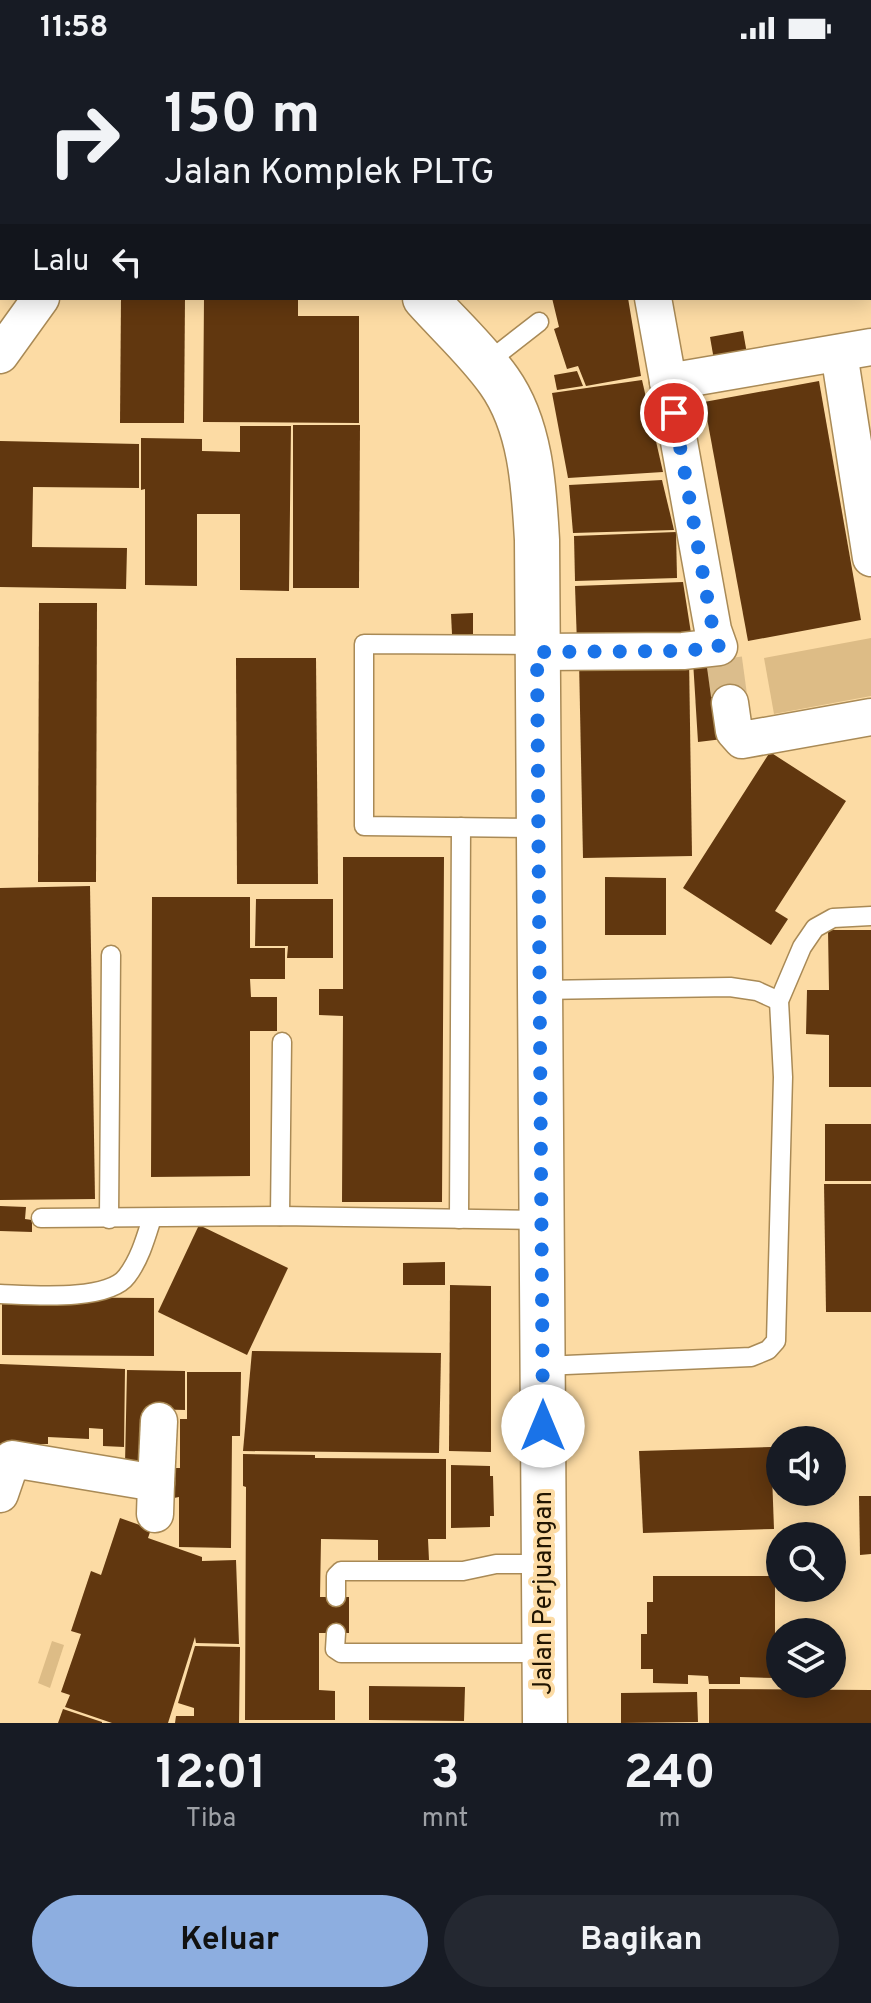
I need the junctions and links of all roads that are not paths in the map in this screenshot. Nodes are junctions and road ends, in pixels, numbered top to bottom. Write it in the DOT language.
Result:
graph roads {
  1 [pos="40,300"];
  2 [pos="427,300"];
  3 [pos="653,300"];
  4 [pos="539,322"];
  5 [pos="855,350"];
  6 [pos="0,355"];
  7 [pos="485,364"];
  8 [pos="668,382"];
  9 [pos="871,558"];
  10 [pos="537,649"];
  11 [pos="730,703"];
  12 [pos="871,717"];
  13 [pos="461,827"];
  14 [pos="538,828"];
  15 [pos="871,916"];
  16 [pos="111,955"];
  17 [pos="540,990"];
  18 [pos="779,1001"];
  19 [pos="282,1042"];
  20 [pos="280,1216"];
  21 [pos="41,1218"];
  22 [pos="152,1218"];
  23 [pos="109,1219"];
  24 [pos="459,1219"];
  25 [pos="541,1220"];
  26 [pos="0,1294"];
  27 [pos="543,1366"];
  28 [pos="159,1421"];
  29 [pos="6,1459"];
  30 [pos="0,1494"];
  31 [pos="544,1564"];
  32 [pos="336,1597"];
  33 [pos="336,1633"];
  34 [pos="544,1653"];
  35 [pos="545,1723"];
  1 -- 6 [label="street"];
  2 -- 7 [label="street, Jalan Perjuangan"];
  3 -- 8 [label="street"];
  4 -- 7 [label="lane"];
  5 -- 8 [label="street"];
  5 -- 9 [label="street"];
  7 -- 10 [label="street, Jalan Perjuangan"];
  8 -- 10 [label="street"];
  10 -- 13 [label="lane"];
  10 -- 14 [label="street, Jalan Perjuangan"];
  11 -- 12 [label="street"];
  13 -- 14 [label="lane"];
  13 -- 24 [label="lane"];
  14 -- 17 [label="street, Jalan Perjuangan"];
  15 -- 18 [label="lane"];
  16 -- 23 [label="lane"];
  17 -- 18 [label="lane"];
  17 -- 25 [label="street, Jalan Perjuangan"];
  18 -- 27 [label="lane"];
  19 -- 20 [label="lane"];
  20 -- 22 [label="lane"];
  20 -- 24 [label="lane"];
  21 -- 23 [label="lane"];
  22 -- 23 [label="lane"];
  22 -- 26 [label="lane"];
  24 -- 25 [label="lane"];
  25 -- 27 [label="street, Jalan Perjuangan"];
  27 -- 31 [label="street, Jalan Perjuangan"];
  28 -- 29 [label="street"];
  29 -- 30 [label="street"];
  31 -- 32 [label="lane"];
  31 -- 34 [label="street, Jalan Perjuangan"];
  33 -- 34 [label="lane"];
  34 -- 35 [label="street, Jalan Perjuangan"];
}
